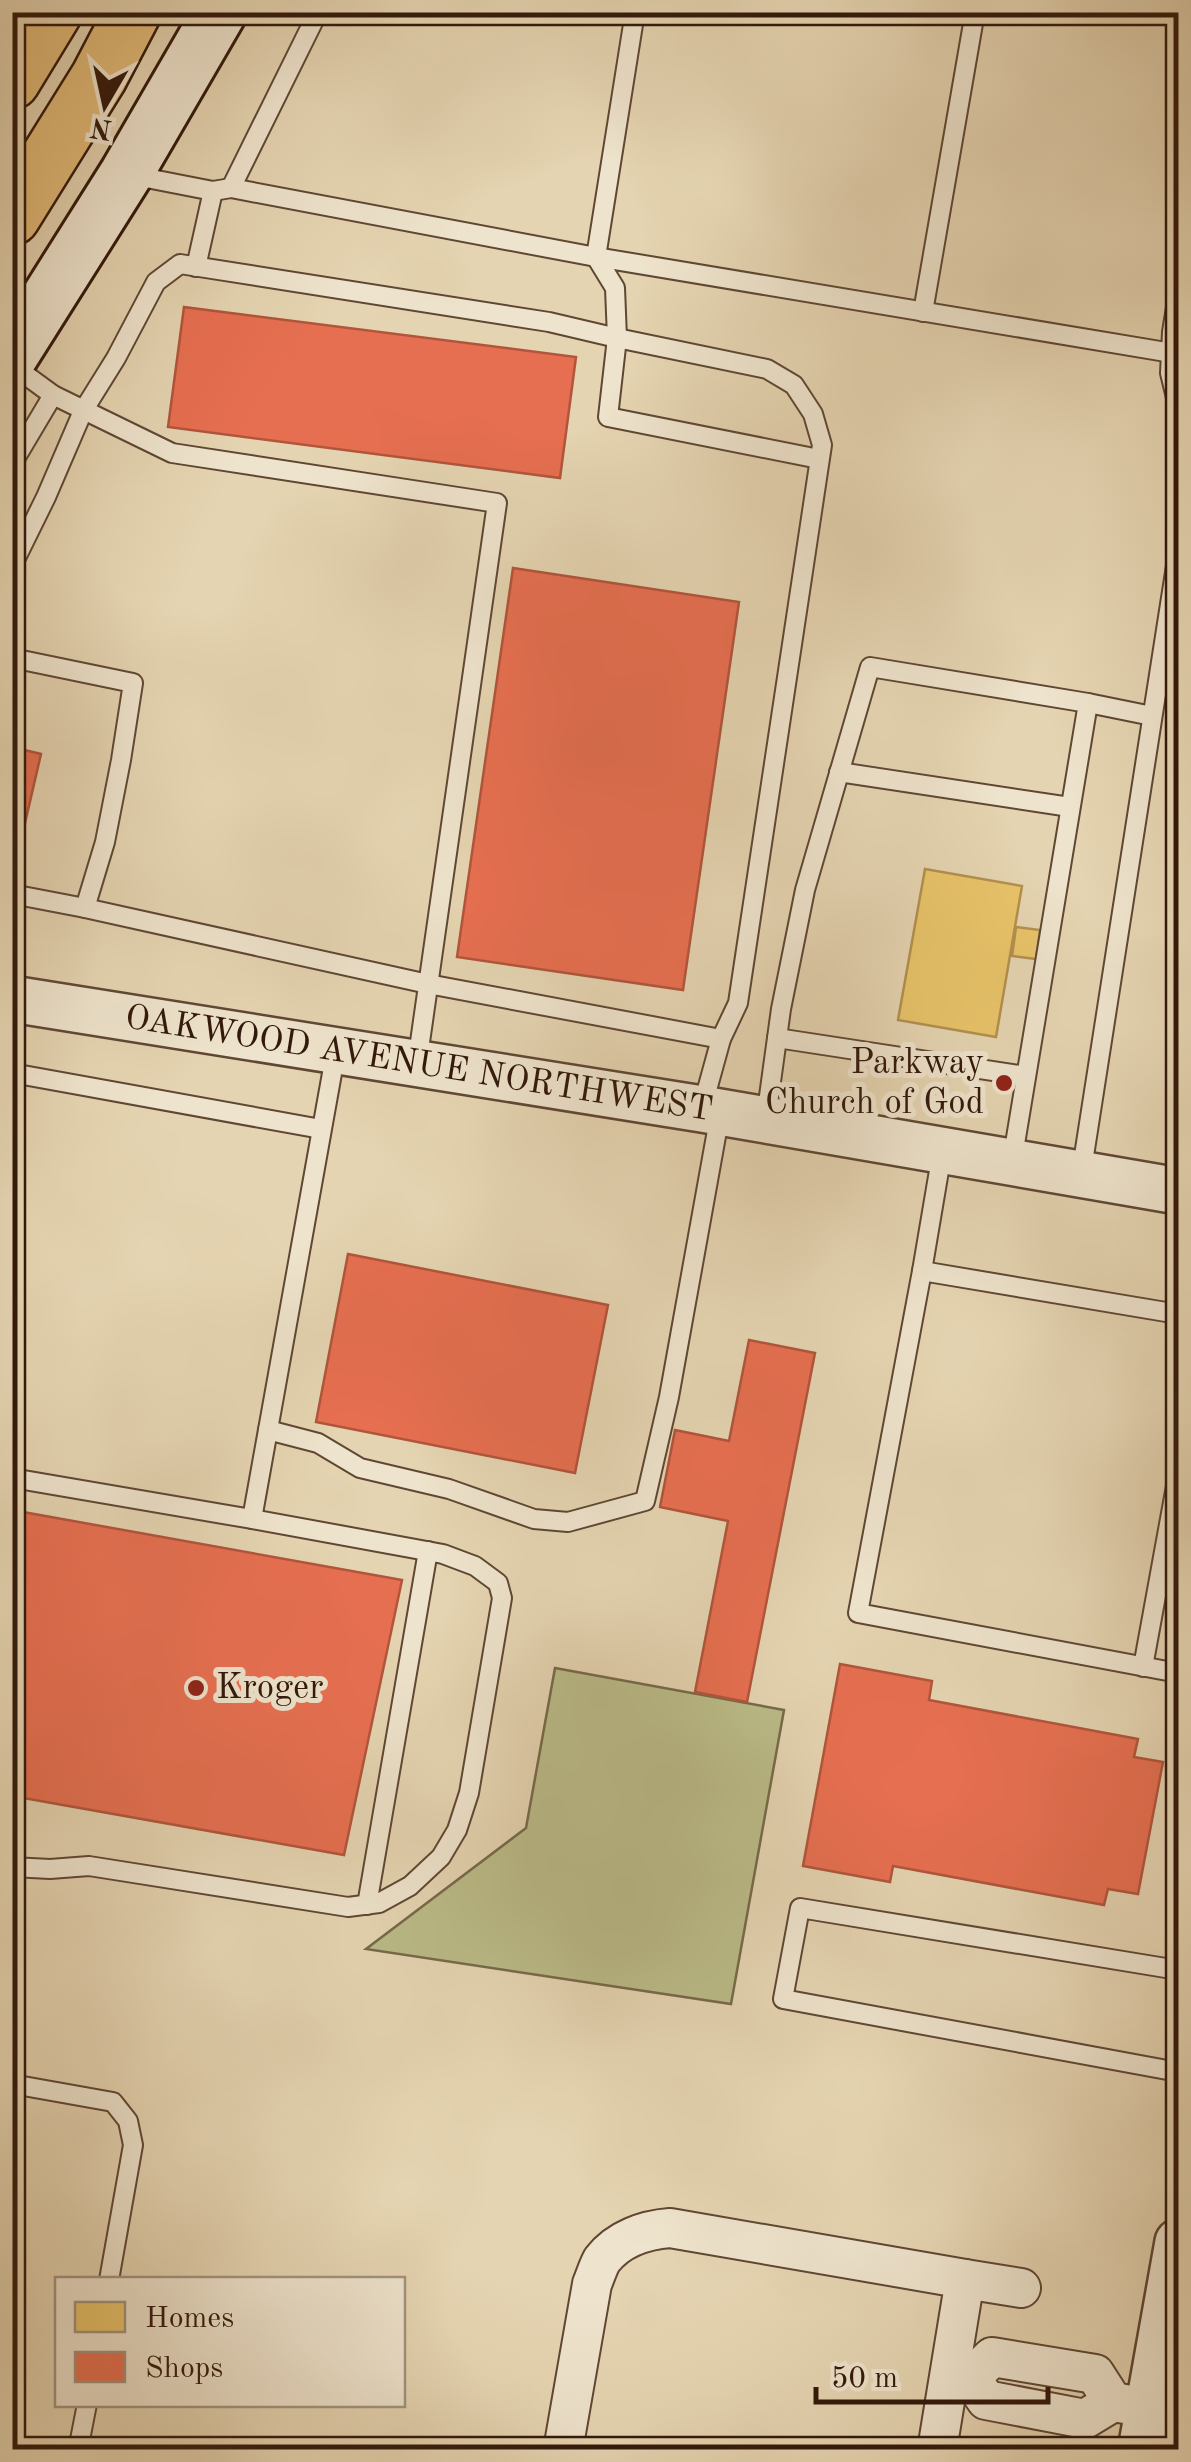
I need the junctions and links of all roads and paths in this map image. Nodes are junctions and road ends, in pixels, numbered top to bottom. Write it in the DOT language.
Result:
graph roads {
  1 [pos="54,12"];
  2 [pos="133,12"];
  3 [pos="220,12"];
  4 [pos="318,12"];
  5 [pos="634,12"];
  6 [pos="975,12"];
  7 [pos="12,81"];
  8 [pos="126,174"];
  9 [pos="222,190"];
  10 [pos="12,217"];
  11 [pos="596,257"];
  12 [pos="196,267"];
  13 [pos="1178,296"];
  14 [pos="923,312"];
  15 [pos="617,338"];
  16 [pos="1175,353"];
  17 [pos="12,356"];
  18 [pos="12,365"];
  19 [pos="53,395"];
  20 [pos="1178,406"];
  21 [pos="83,411"];
  22 [pos="819,459"];
  23 [pos="12,464"];
  24 [pos="1178,494"];
  25 [pos="12,566"];
  26 [pos="12,658"];
  27 [pos="1088,703"];
  28 [pos="1152,716"];
  29 [pos="840,772"];
  30 [pos="1070,807"];
  31 [pos="12,894"];
  32 [pos="85,908"];
  33 [pos="428,984"];
  34 [pos="12,999"];
  35 [pos="777,1038"];
  36 [pos="721,1039"];
  37 [pos="336,1050"];
  38 [pos="417,1063"];
  39 [pos="12,1073"];
  40 [pos="1026,1076"];
  41 [pos="711,1110"];
  42 [pos="765,1120"];
  43 [pos="322,1130"];
  44 [pos="943,1150"];
  45 [pos="1012,1162"];
  46 [pos="1082,1174"];
  47 [pos="1178,1192"];
  48 [pos="922,1271"];
  49 [pos="1178,1314"];
  50 [pos="268,1430"];
  51 [pos="1178,1475"];
  52 [pos="12,1478"];
  53 [pos="252,1519"];
  54 [pos="428,1551"];
  55 [pos="1143,1666"];
  56 [pos="1178,1673"];
  57 [pos="12,1867"];
  58 [pos="367,1905"];
  59 [pos="1178,1970"];
  60 [pos="1178,2072"];
  61 [pos="12,2084"];
  62 [pos="1177,2259"];
  63 [pos="110,2277"];
  64 [pos="965,2279"];
  65 [pos="1021,2288"];
  66 [pos="961,2376"];
  67 [pos="85,2407"];
  68 [pos="1134,2420"];
  69 [pos="78,2450"];
  70 [pos="564,2450"];
  71 [pos="937,2450"];
  1 -- 7 [label="highway"];
  2 -- 10 [label="highway"];
  3 -- 8 [label="main road"];
  4 -- 9 [label="lane"];
  5 -- 11 [label="lane"];
  6 -- 14 [label="lane"];
  8 -- 9 [label="lane"];
  8 -- 17 [label="main road"];
  9 -- 11 [label="lane"];
  9 -- 12 [label="lane"];
  11 -- 14 [label="lane"];
  11 -- 15 [label="lane"];
  12 -- 15 [label="lane"];
  12 -- 21 [label="lane"];
  13 -- 16 [label="lane"];
  14 -- 16 [label="lane"];
  15 -- 22 [label="lane"];
  15 -- 22 [label="lane"];
  16 -- 20 [label="lane"];
  18 -- 19 [label="lane"];
  19 -- 21 [label="lane"];
  19 -- 23 [label="lane"];
  21 -- 25 [label="lane"];
  21 -- 33 [label="lane"];
  22 -- 36 [label="lane"];
  24 -- 28 [label="lane"];
  26 -- 32 [label="lane"];
  27 -- 28 [label="lane"];
  27 -- 29 [label="lane"];
  27 -- 30 [label="lane"];
  28 -- 46 [label="lane"];
  29 -- 30 [label="lane"];
  29 -- 35 [label="lane"];
  30 -- 40 [label="lane"];
  31 -- 32 [label="lane"];
  32 -- 33 [label="lane"];
  33 -- 36 [label="lane"];
  33 -- 38 [label="lane"];
  34 -- 37 [label="street, OAKWOOD AVENUE NORTHWEST"];
  35 -- 40 [label="lane"];
  35 -- 42 [label="lane"];
  36 -- 41 [label="lane"];
  37 -- 38 [label="street, OAKWOOD AVENUE NORTHWEST"];
  37 -- 43 [label="lane"];
  38 -- 41 [label="street, OAKWOOD AVENUE NORTHWEST"];
  39 -- 43 [label="lane"];
  40 -- 45 [label="lane"];
  41 -- 42 [label="street, OAKWOOD AVENUE NORTHWEST"];
  41 -- 50 [label="lane"];
  42 -- 44 [label="street, OAKWOOD AVENUE NORTHWEST"];
  43 -- 50 [label="lane"];
  44 -- 45 [label="street, OAKWOOD AVENUE NORTHWEST"];
  44 -- 48 [label="lane"];
  45 -- 46 [label="street, OAKWOOD AVENUE NORTHWEST"];
  46 -- 47 [label="street, OAKWOOD AVENUE NORTHWEST"];
  48 -- 49 [label="lane"];
  48 -- 55 [label="lane"];
  50 -- 53 [label="lane"];
  51 -- 55 [label="lane"];
  52 -- 53 [label="lane"];
  53 -- 54 [label="lane"];
  54 -- 58 [label="lane"];
  54 -- 58 [label="lane"];
  55 -- 56 [label="lane"];
  57 -- 58 [label="lane"];
  59 -- 60 [label="lane"];
  61 -- 63 [label="lane"];
  62 -- 68 [label="street"];
  64 -- 65 [label="street"];
  64 -- 66 [label="street"];
  64 -- 70 [label="street"];
  66 -- 68 [label="street"];
  66 -- 71 [label="street"];
  67 -- 69 [label="lane"];
}
